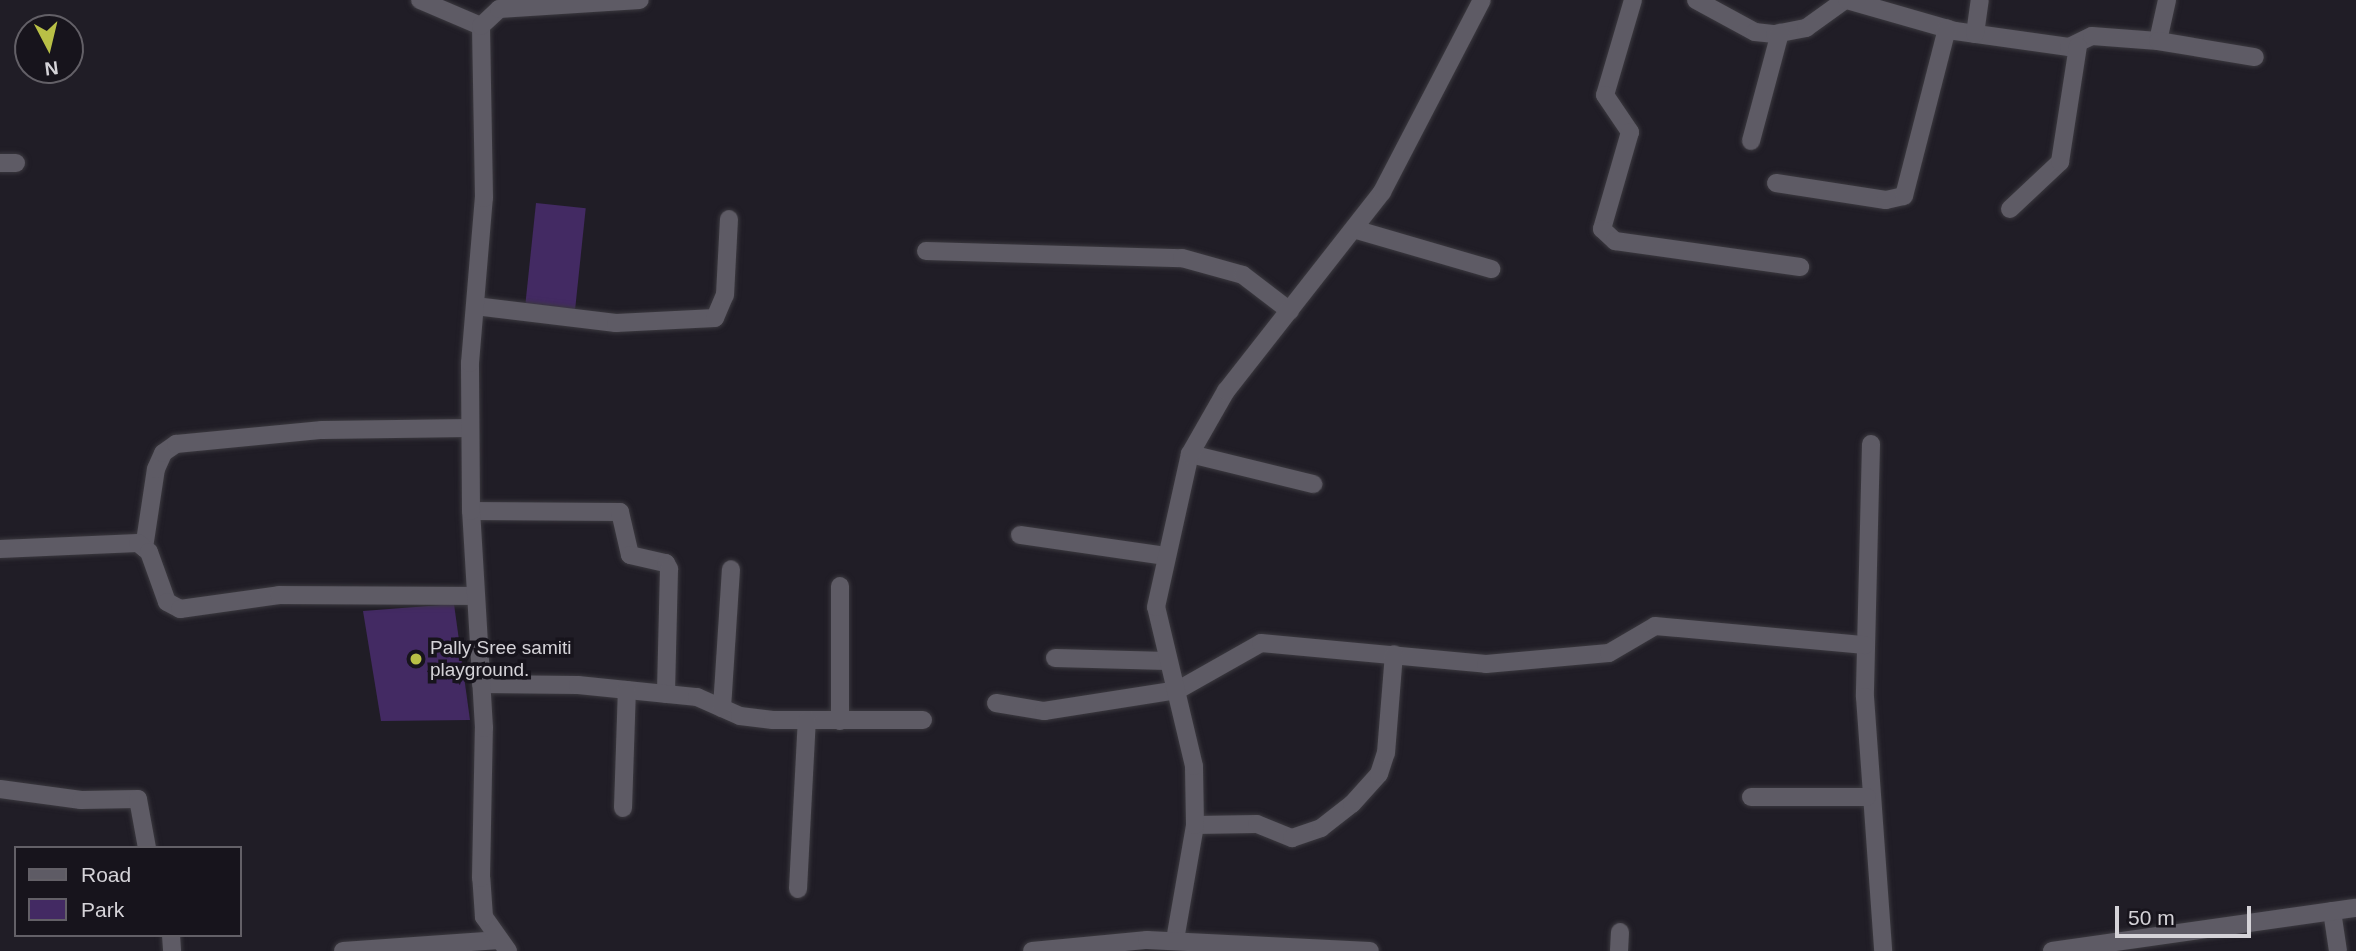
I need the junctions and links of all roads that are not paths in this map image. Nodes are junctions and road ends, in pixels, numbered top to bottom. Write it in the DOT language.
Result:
graph roads {
  1 [pos="420,0"];
  2 [pos="640,0"];
  3 [pos="1482,0"];
  4 [pos="1633,0"];
  5 [pos="1696,0"];
  6 [pos="1846,0"];
  7 [pos="1980,0"];
  8 [pos="2167,0"];
  9 [pos="481,26"];
  10 [pos="1947,28"];
  11 [pos="1780,33"];
  12 [pos="1975,34"];
  13 [pos="2158,41"];
  14 [pos="2078,46"];
  15 [pos="2255,57"];
  16 [pos="1751,141"];
  17 [pos="1776,183"];
  18 [pos="2010,209"];
  19 [pos="729,219"];
  20 [pos="1357,230"];
  21 [pos="926,251"];
  22 [pos="1800,267"];
  23 [pos="1491,269"];
  24 [pos="475,306"];
  25 [pos="1290,311"];
  26 [pos="470,428"];
  27 [pos="1871,444"];
  28 [pos="1190,454"];
  29 [pos="1313,484"];
  30 [pos="471,511"];
  31 [pos="1020,535"];
  32 [pos="0,548"];
  33 [pos="144,548"];
  34 [pos="1165,556"];
  35 [pos="731,569"];
  36 [pos="840,586"];
  37 [pos="476,596"];
  38 [pos="1865,645"];
  39 [pos="1394,654"];
  40 [pos="1055,658"];
  41 [pos="1168,661"];
  42 [pos="481,684"];
  43 [pos="627,690"];
  44 [pos="1178,690"];
  45 [pos="666,694"];
  46 [pos="996,703"];
  47 [pos="722,708"];
  48 [pos="807,720"];
  49 [pos="923,720"];
  50 [pos="840,721"];
  51 [pos="0,789"];
  52 [pos="1751,797"];
  53 [pos="1867,797"];
  54 [pos="623,807"];
  55 [pos="1195,825"];
  56 [pos="147,846"];
  57 [pos="798,889"];
  58 [pos="2356,908"];
  59 [pos="2332,911"];
  60 [pos="1620,932"];
  61 [pos="1175,940"];
  62 [pos="504,945"];
  63 [pos="2121,945"];
  64 [pos="343,951"];
  65 [pos="1032,951"];
  66 [pos="1370,951"];
  67 [pos="1619,951"];
  68 [pos="1883,951"];
  69 [pos="2052,951"];
  70 [pos="2338,951"];
  1 -- 9 [label="street"];
  2 -- 9 [label="street"];
  3 -- 20 [label="street"];
  4 -- 22 [label="street"];
  5 -- 11 [label="street"];
  6 -- 10 [label="street"];
  6 -- 11 [label="street"];
  7 -- 12 [label="street"];
  8 -- 13 [label="street"];
  9 -- 24 [label="street"];
  10 -- 12 [label="street"];
  10 -- 17 [label="street"];
  11 -- 16 [label="street"];
  12 -- 14 [label="street"];
  13 -- 14 [label="street"];
  13 -- 15 [label="street"];
  14 -- 18 [label="street"];
  19 -- 24 [label="street"];
  20 -- 23 [label="street"];
  20 -- 25 [label="street"];
  21 -- 25 [label="street"];
  24 -- 26 [label="street"];
  25 -- 28 [label="street"];
  26 -- 30 [label="street"];
  26 -- 33 [label="street"];
  27 -- 38 [label="street"];
  28 -- 29 [label="street"];
  28 -- 34 [label="street"];
  30 -- 37 [label="street"];
  30 -- 45 [label="street"];
  31 -- 34 [label="street"];
  32 -- 33 [label="street"];
  33 -- 37 [label="street"];
  34 -- 41 [label="street"];
  35 -- 47 [label="street"];
  36 -- 50 [label="street"];
  37 -- 42 [label="street"];
  38 -- 39 [label="street"];
  38 -- 53 [label="street"];
  39 -- 44 [label="street"];
  39 -- 55 [label="street"];
  40 -- 41 [label="street"];
  41 -- 44 [label="street"];
  42 -- 43 [label="street"];
  42 -- 62 [label="street"];
  43 -- 45 [label="street"];
  43 -- 54 [label="street"];
  44 -- 46 [label="street"];
  44 -- 55 [label="street"];
  45 -- 47 [label="street"];
  47 -- 48 [label="street"];
  48 -- 50 [label="street"];
  48 -- 57 [label="street"];
  49 -- 50 [label="street"];
  51 -- 56 [label="street"];
  52 -- 53 [label="street"];
  53 -- 68 [label="street"];
  55 -- 61 [label="street"];
  58 -- 59 [label="street"];
  59 -- 63 [label="street"];
  59 -- 70 [label="street"];
  60 -- 67 [label="street"];
  61 -- 65 [label="street"];
  61 -- 66 [label="street"];
  62 -- 64 [label="street"];
  63 -- 69 [label="street"];
}
